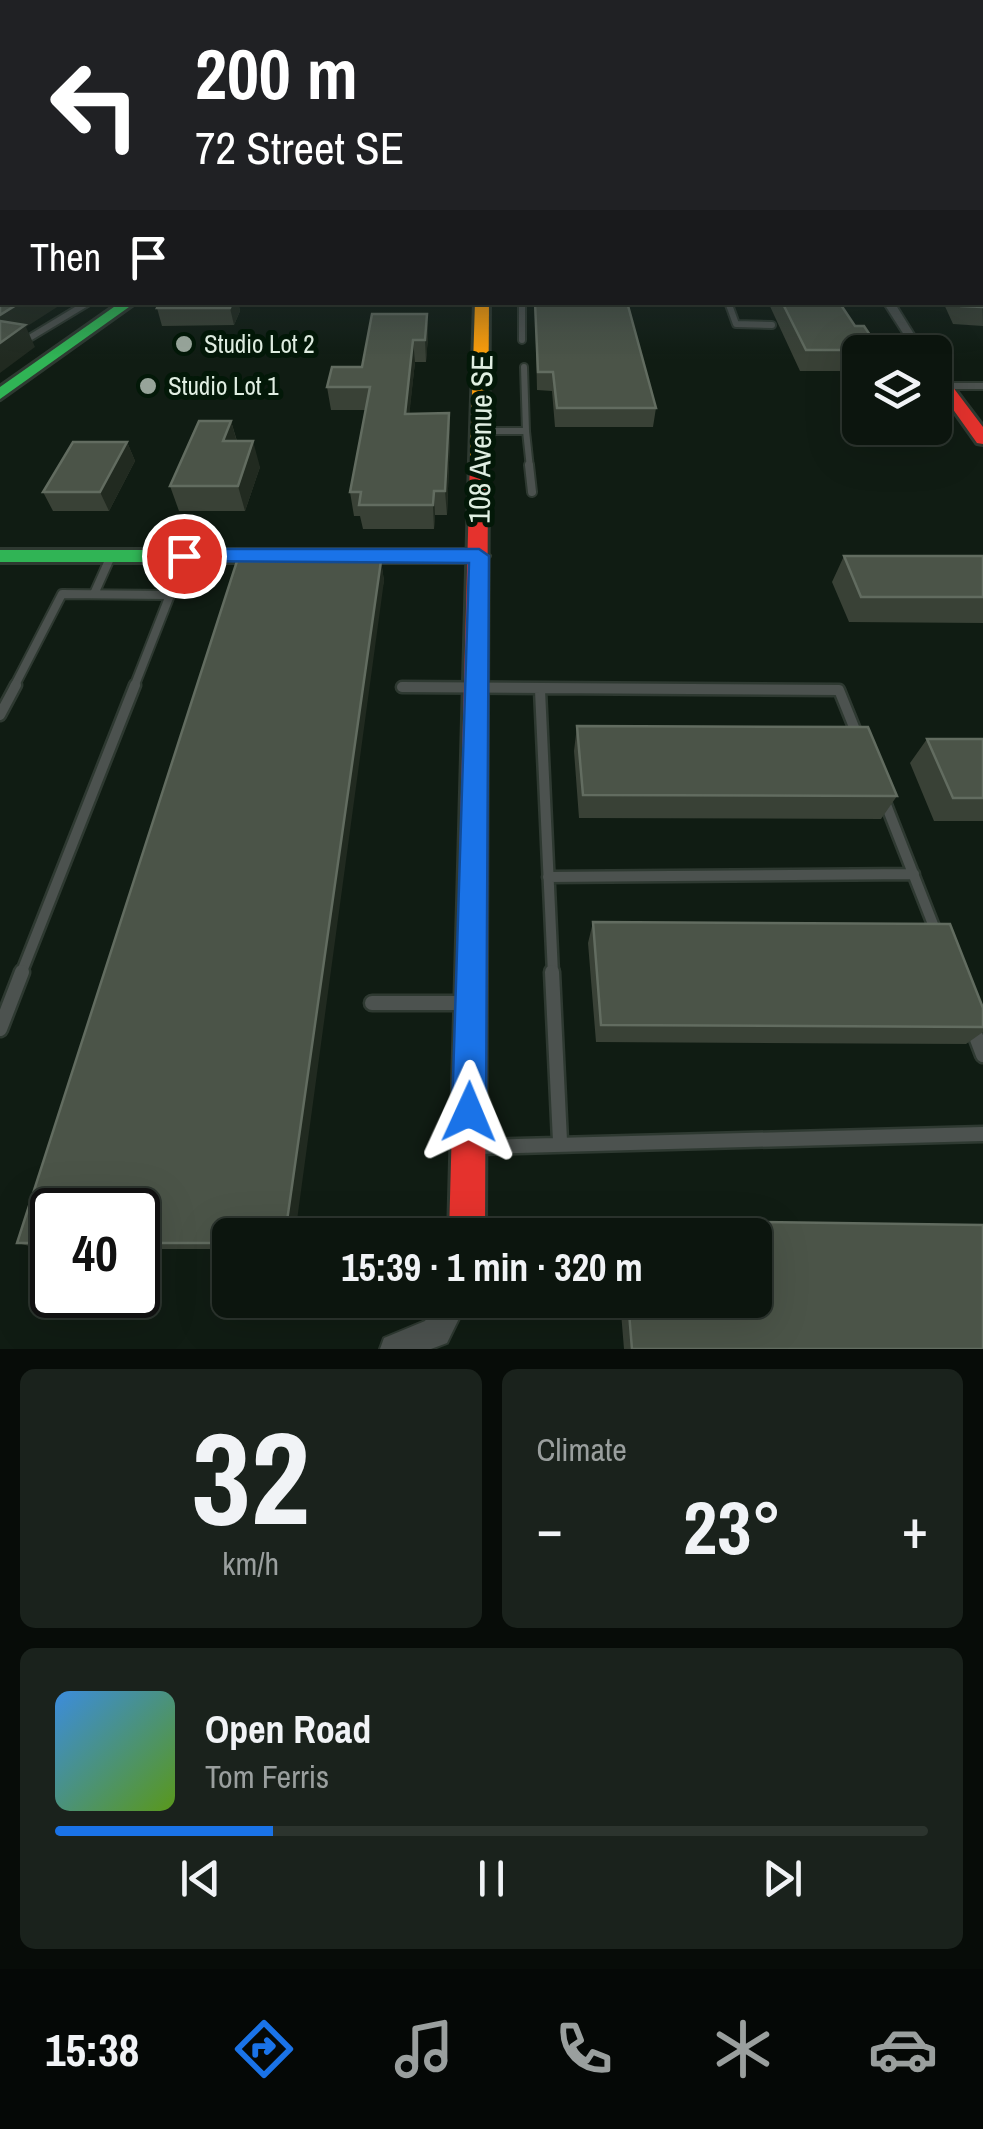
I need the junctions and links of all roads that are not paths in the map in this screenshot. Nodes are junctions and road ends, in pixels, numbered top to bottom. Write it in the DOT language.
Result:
graph roads {
  1 [pos="83,305"];
  2 [pos="126,305"];
  3 [pos="482,305"];
  4 [pos="522,305"];
  5 [pos="729,305"];
  6 [pos="890,305"];
  7 [pos="772,326"];
  8 [pos="908,335"];
  9 [pos="31,337"];
  10 [pos="522,340"];
  11 [pos="524,366"];
  12 [pos="952,382"];
  13 [pos="983,386"];
  14 [pos="0,394"];
  15 [pos="952,396"];
  16 [pos="480,431"];
  17 [pos="526,431"];
  18 [pos="983,439"];
  19 [pos="532,492"];
  20 [pos="0,556"];
  21 [pos="111,556"];
  22 [pos="479,556"];
  23 [pos="94,594"];
  24 [pos="402,688"];
  25 [pos="476,688"];
  26 [pos="540,690"];
  27 [pos="0,714"];
  28 [pos="862,745"];
  29 [pos="876,782"];
  30 [pos="914,874"];
  31 [pos="548,877"];
  32 [pos="942,946"];
  33 [pos="372,1003"];
  34 [pos="471,1003"];
  35 [pos="969,1019"];
  36 [pos="0,1029"];
  37 [pos="983,1055"];
  38 [pos="983,1134"];
  39 [pos="560,1141"];
  40 [pos="469,1148"];
  41 [pos="467,1218"];
  42 [pos="443,1318"];
  43 [pos="395,1349"];
  1 -- 9 [label="lane"];
  2 -- 14 [label="street"];
  3 -- 16 [label="street, 108 Avenue SE"];
  4 -- 10 [label="lane"];
  5 -- 7 [label="lane"];
  6 -- 8 [label="street"];
  11 -- 17 [label="lane"];
  12 -- 13 [label="lane"];
  15 -- 18 [label="street"];
  16 -- 17 [label="lane"];
  16 -- 22 [label="street, 108 Avenue SE"];
  17 -- 19 [label="lane"];
  20 -- 21 [label="street"];
  21 -- 22 [label="street"];
  21 -- 23 [label="lane"];
  22 -- 25 [label="street, 108 Avenue SE"];
  23 -- 27 [label="lane"];
  23 -- 36 [label="lane"];
  24 -- 25 [label="lane"];
  25 -- 26 [label="lane"];
  25 -- 34 [label="street, 108 Avenue SE"];
  26 -- 28 [label="lane"];
  26 -- 31 [label="lane"];
  29 -- 30 [label="lane"];
  30 -- 31 [label="lane"];
  30 -- 32 [label="lane"];
  31 -- 39 [label="lane"];
  33 -- 34 [label="lane"];
  34 -- 40 [label="street, 108 Avenue SE"];
  35 -- 37 [label="lane"];
  38 -- 39 [label="lane"];
  39 -- 40 [label="lane"];
  40 -- 41 [label="street, 108 Avenue SE"];
  42 -- 43 [label="street"];
}
